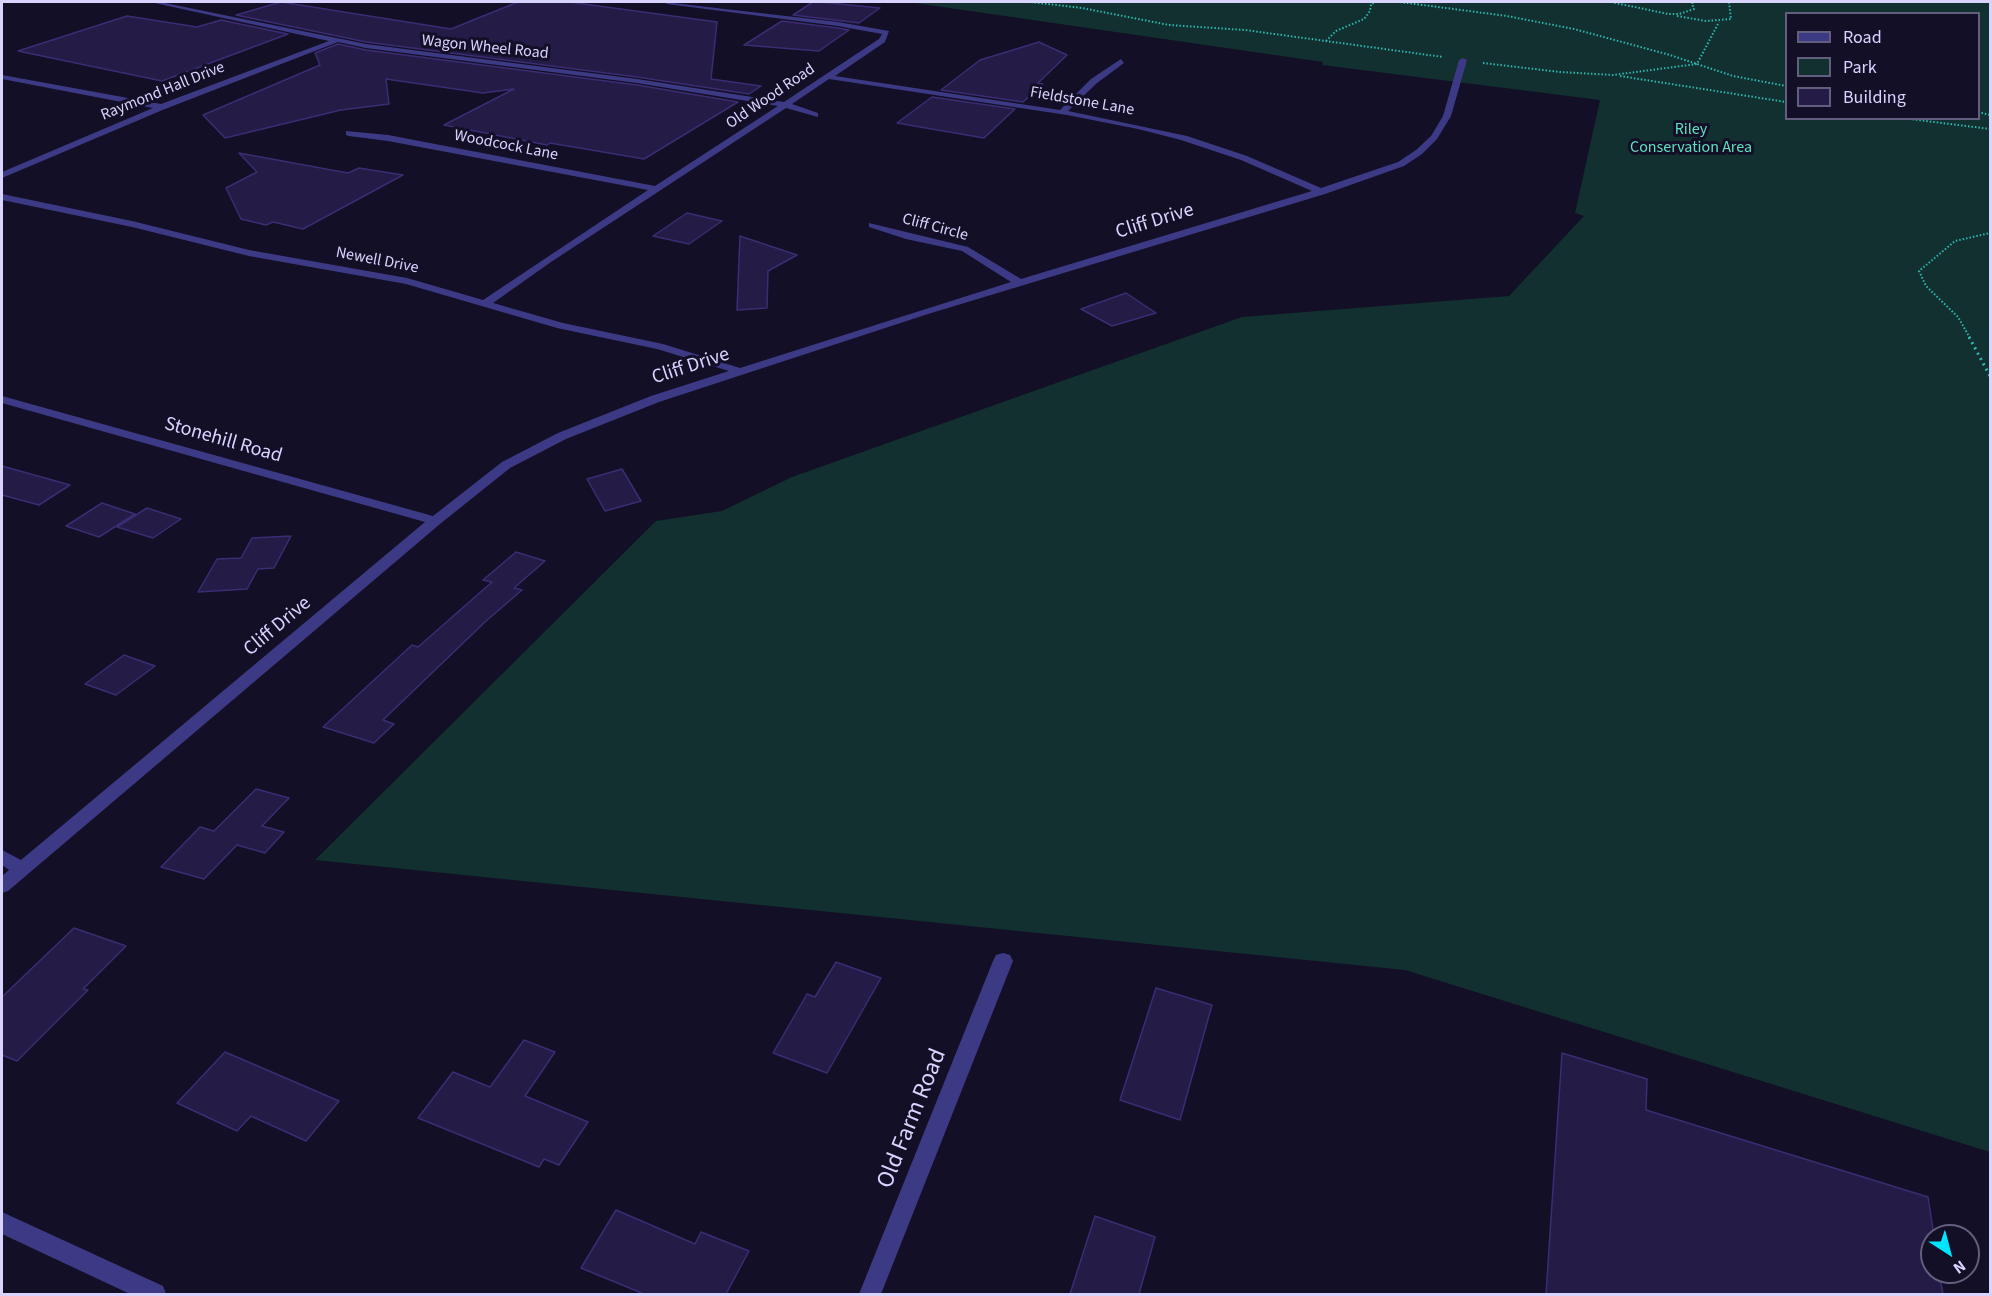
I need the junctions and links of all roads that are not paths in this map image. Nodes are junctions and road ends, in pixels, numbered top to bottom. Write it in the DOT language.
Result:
graph roads {
  1 [pos="153,2"];
  2 [pos="667,2"];
  3 [pos="338,40"];
  4 [pos="1463,60"];
  5 [pos="1121,61"];
  6 [pos="2,77"];
  7 [pos="828,77"];
  8 [pos="786,105"];
  9 [pos="162,107"];
  10 [pos="1061,113"];
  11 [pos="815,115"];
  12 [pos="349,134"];
  13 [pos="2,175"];
  14 [pos="657,189"];
  15 [pos="1322,192"];
  16 [pos="2,197"];
  17 [pos="872,225"];
  18 [pos="1020,283"];
  19 [pos="484,304"];
  20 [pos="742,372"];
  21 [pos="2,399"];
  22 [pos="435,521"];
  23 [pos="2,856"];
  24 [pos="22,868"];
  25 [pos="2,886"];
  26 [pos="1003,961"];
  27 [pos="2,1223"];
  28 [pos="155,1294"];
  29 [pos="870,1294"];
  1 -- 3 [label="street, Wagon Wheel Road"];
  2 -- 7 [label="street, Old Wood Road"];
  3 -- 8 [label="street, Wagon Wheel Road"];
  3 -- 9 [label="street, Raymond Hall Drive"];
  4 -- 15 [label="street, Cliff Drive"];
  5 -- 10 [label="street"];
  6 -- 9 [label="street"];
  7 -- 8 [label="street, Old Wood Road"];
  7 -- 10 [label="street, Fieldstone Lane"];
  8 -- 11 [label="street, Wagon Wheel Road"];
  8 -- 14 [label="street, Old Wood Road"];
  9 -- 13 [label="street, Raymond Hall Drive"];
  10 -- 15 [label="street, Fieldstone Lane"];
  12 -- 14 [label="street, Woodcock Lane"];
  14 -- 19 [label="street, Old Wood Road"];
  15 -- 18 [label="street, Cliff Drive"];
  16 -- 19 [label="street, Newell Drive"];
  17 -- 18 [label="street, Cliff Circle"];
  18 -- 20 [label="street, Cliff Drive"];
  19 -- 20 [label="street, Newell Drive"];
  20 -- 22 [label="street, Cliff Drive"];
  21 -- 22 [label="street, Stonehill Road"];
  22 -- 24 [label="street, Cliff Drive"];
  23 -- 24 [label="street"];
  24 -- 25 [label="street, Cliff Drive"];
  26 -- 29 [label="street, Old Farm Road"];
  27 -- 28 [label="street"];
}
